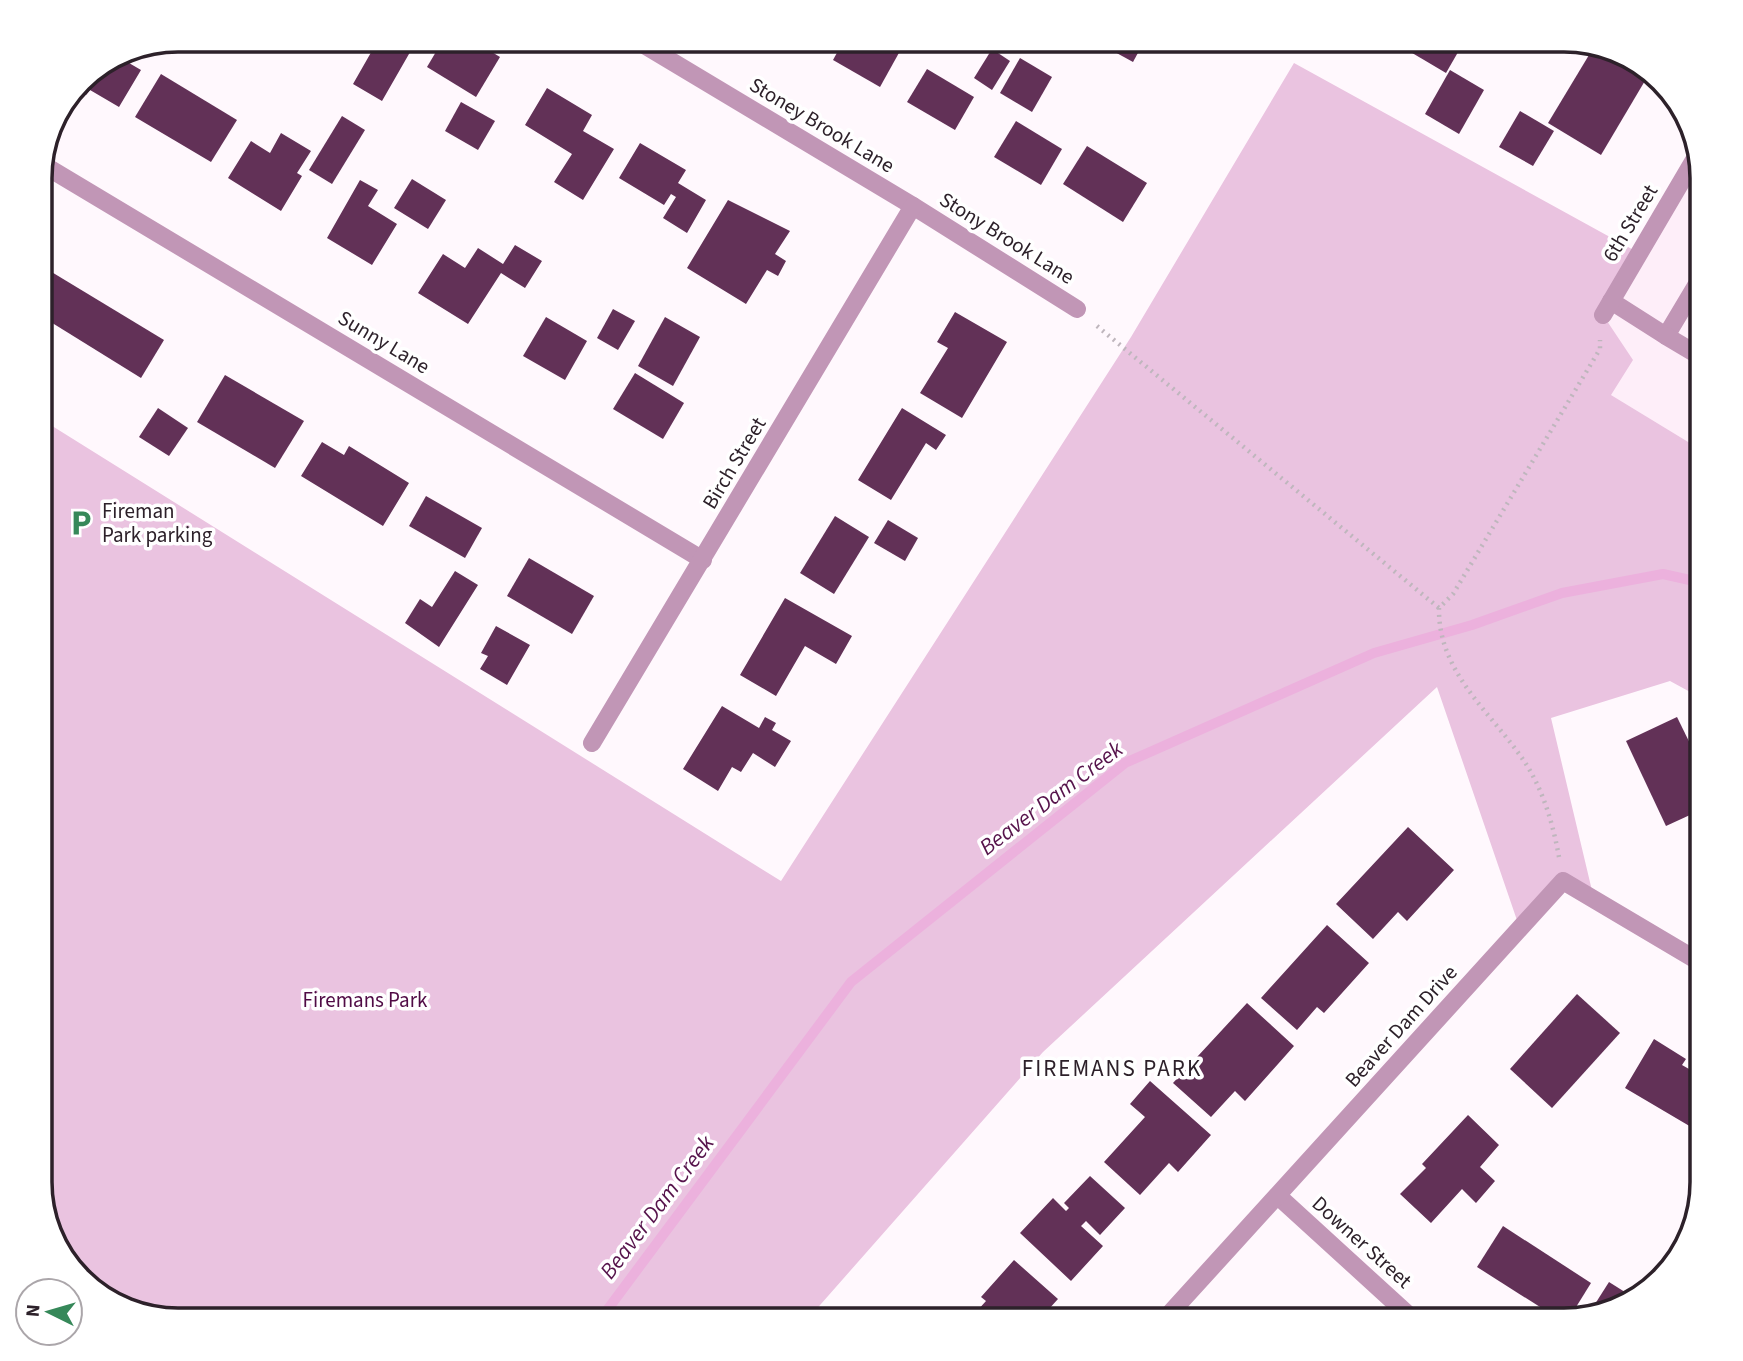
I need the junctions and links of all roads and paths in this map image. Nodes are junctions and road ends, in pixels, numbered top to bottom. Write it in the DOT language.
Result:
graph roads {
  1 [pos="657,53"];
  2 [pos="1689,168"];
  3 [pos="53,171"];
  4 [pos="914,206"];
  5 [pos="1690,296"];
  6 [pos="1607,308"];
  7 [pos="1077,309"];
  8 [pos="1666,336"];
  9 [pos="1690,350"];
  10 [pos="703,559"];
  11 [pos="1439,608"];
  12 [pos="593,743"];
  13 [pos="1563,881"];
  14 [pos="1690,956"];
  15 [pos="1278,1196"];
  16 [pos="1175,1308"];
  17 [pos="1401,1308"];
  1 -- 4 [label="street, Stoney Brook Lane"];
  2 -- 6 [label="street, 6th Street"];
  3 -- 10 [label="street, Sunny Lane"];
  4 -- 7 [label="street, Stony Brook Lane"];
  4 -- 10 [label="street, Birch Street"];
  5 -- 8 [label="street"];
  6 -- 8 [label="street"];
  6 -- 11 [label="path"];
  7 -- 11 [label="path"];
  8 -- 9 [label="street"];
  10 -- 12 [label="street, Birch Street"];
  11 -- 13 [label="path"];
  13 -- 14 [label="street"];
  13 -- 15 [label="street, Beaver Dam Drive"];
  15 -- 16 [label="street, Beaver Dam Drive"];
  15 -- 17 [label="street, Downer Street"];
}
